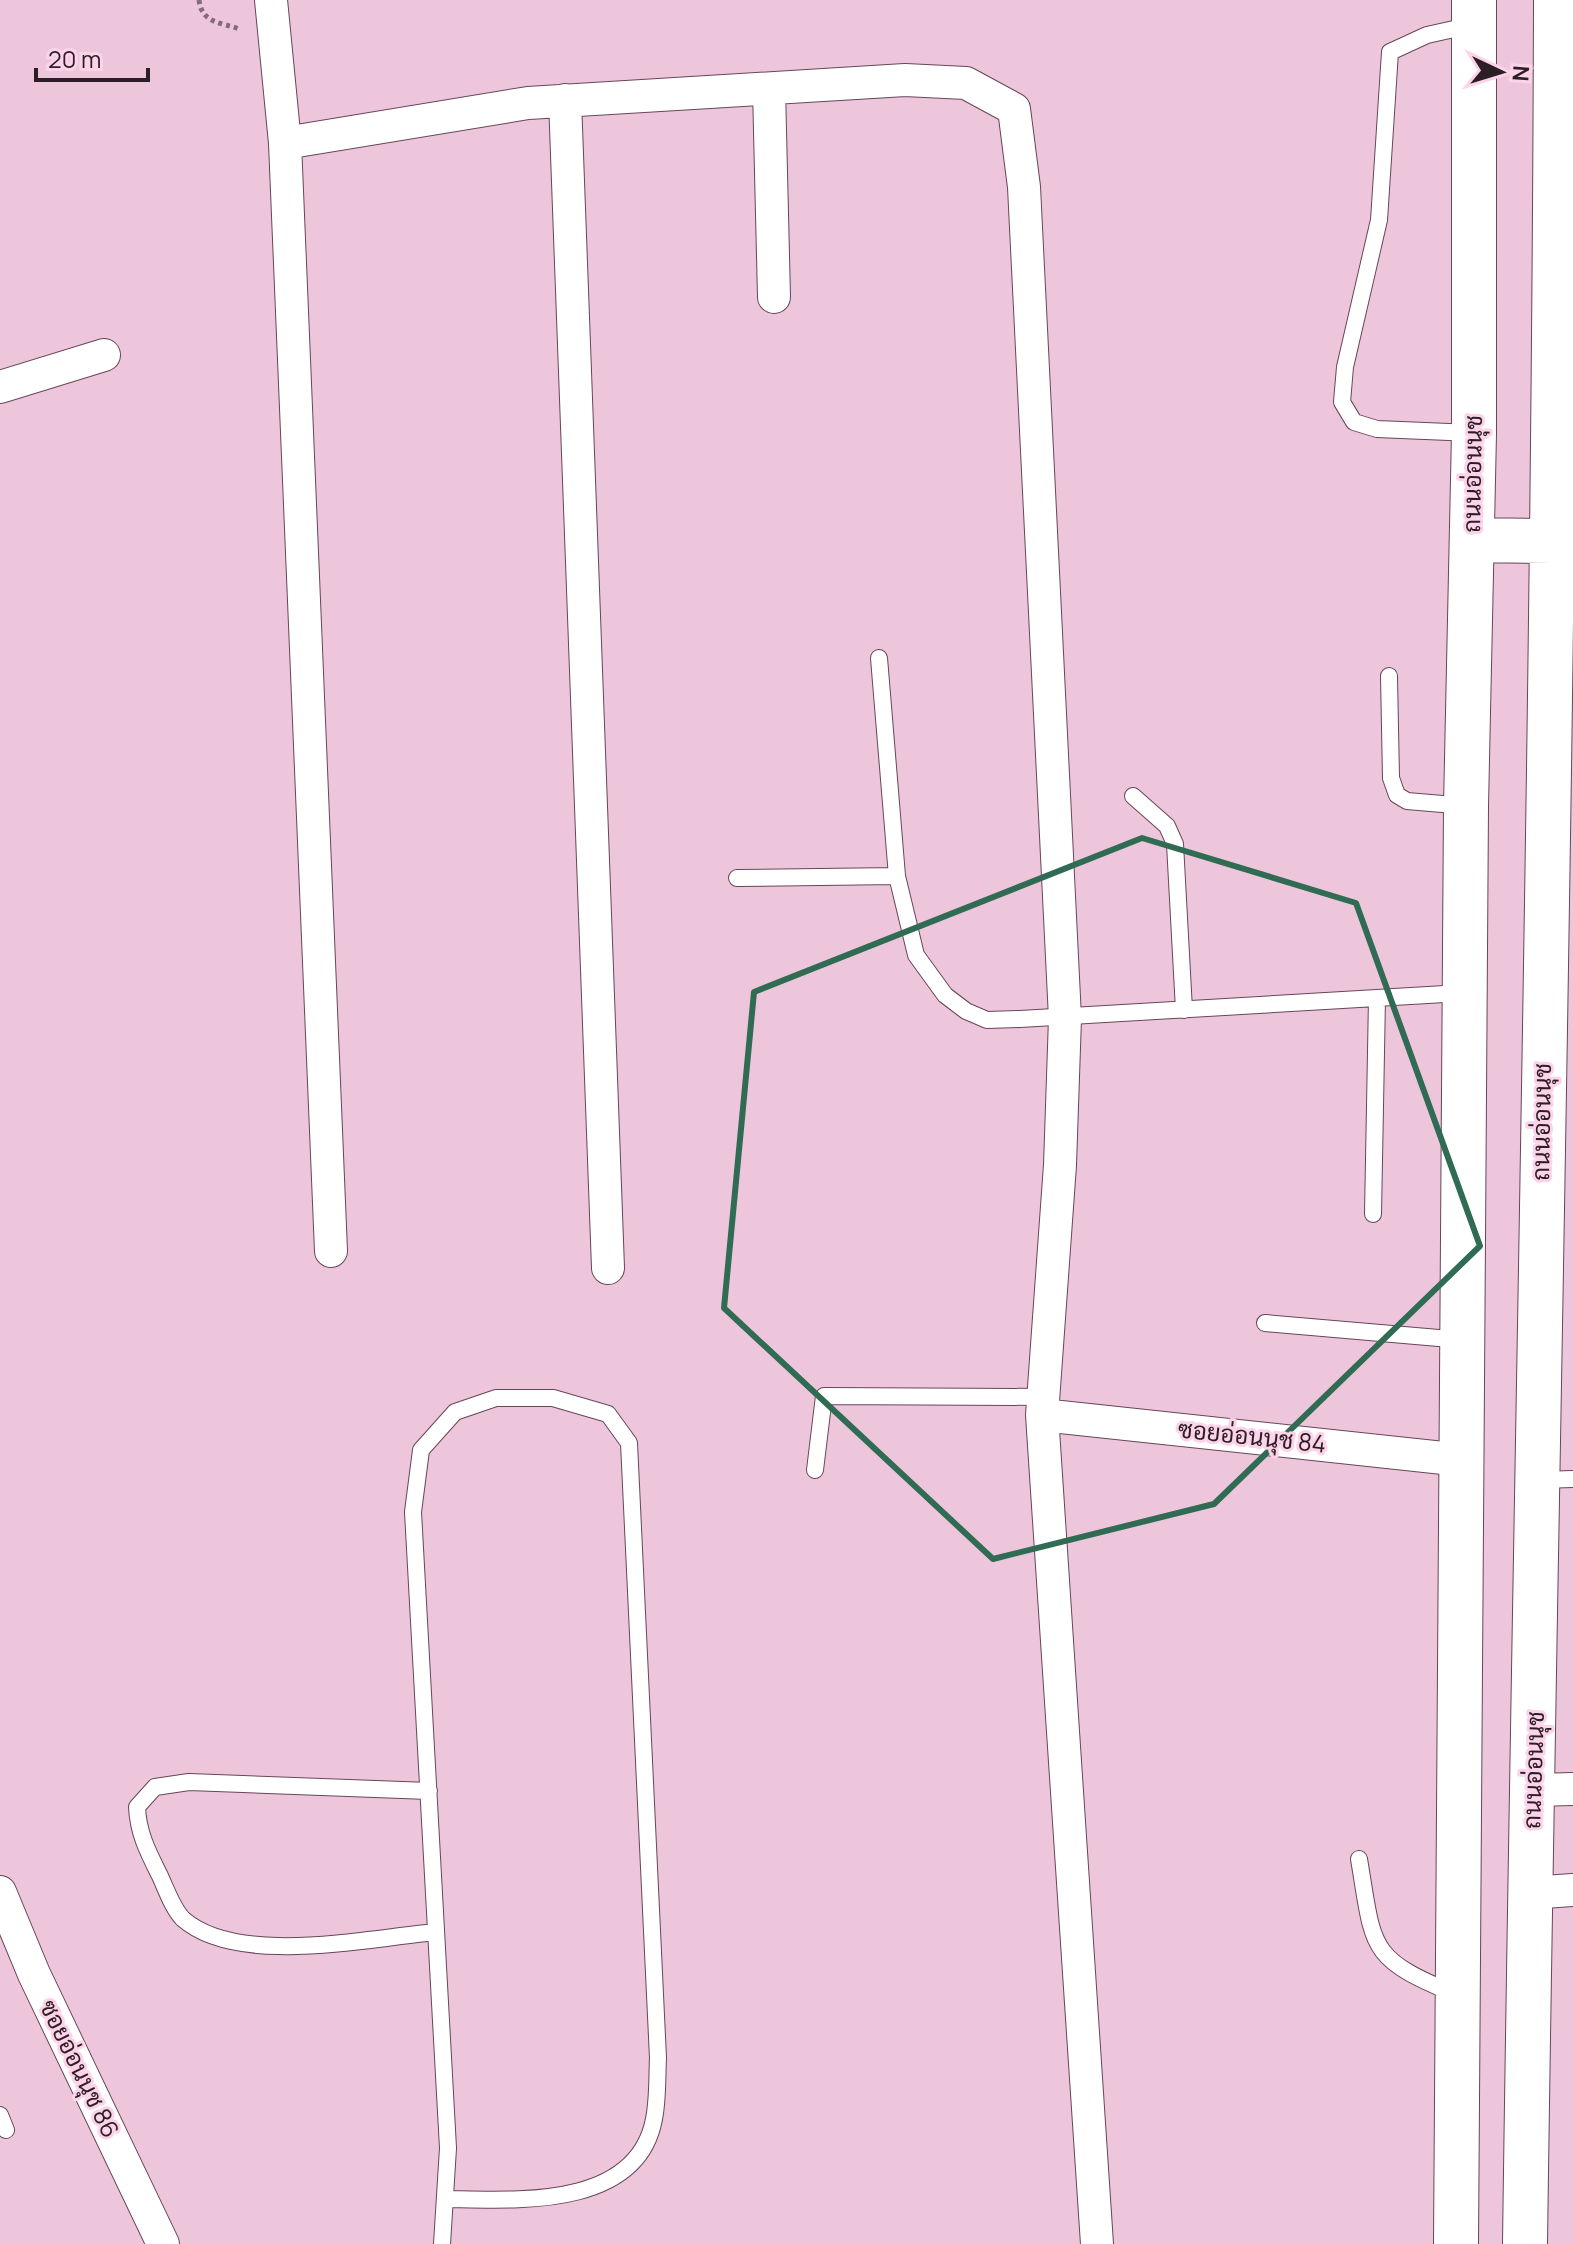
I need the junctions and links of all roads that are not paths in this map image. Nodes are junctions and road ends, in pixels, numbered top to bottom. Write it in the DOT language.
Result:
graph roads {
  1 [pos="271,0"];
  2 [pos="1556,0"];
  3 [pos="1474,12"];
  4 [pos="769,89"];
  5 [pos="565,100"];
  6 [pos="285,143"];
  7 [pos="774,297"];
  8 [pos="104,355"];
  9 [pos="1564,373"];
  10 [pos="0,387"];
  11 [pos="1474,433"];
  12 [pos="1473,540"];
  13 [pos="1553,541"];
  14 [pos="1563,653"];
  15 [pos="879,658"];
  16 [pos="1389,676"];
  17 [pos="1133,796"];
  18 [pos="1466,806"];
  19 [pos="897,876"];
  20 [pos="737,878"];
  21 [pos="1465,992"];
  22 [pos="1377,998"];
  23 [pos="1184,1010"];
  24 [pos="1065,1018"];
  25 [pos="1373,1214"];
  26 [pos="331,1251"];
  27 [pos="608,1268"];
  28 [pos="1265,1323"];
  29 [pos="1463,1340"];
  30 [pos="1043,1406"];
  31 [pos="1462,1460"];
  32 [pos="815,1470"];
  33 [pos="1556,1480"];
  34 [pos="1554,1790"];
  35 [pos="429,1791"];
  36 [pos="1359,1859"];
  37 [pos="1573,1890"];
  38 [pos="0,1892"];
  39 [pos="1529,1893"];
  40 [pos="436,1932"];
  41 [pos="1460,1996"];
  42 [pos="445,2199"];
  43 [pos="163,2244"];
  44 [pos="442,2244"];
  45 [pos="1097,2244"];
  46 [pos="1456,2244"];
  47 [pos="1525,2244"];
  1 -- 6 [label="street"];
  2 -- 9 [label="main road, ถนนอ่อนนุช"];
  3 -- 11 [label="main road, ถนนอ่อนนุช"];
  3 -- 11 [label="lane"];
  4 -- 5 [label="street"];
  4 -- 7 [label="street"];
  4 -- 24 [label="street"];
  5 -- 6 [label="street"];
  5 -- 27 [label="street"];
  6 -- 26 [label="street"];
  8 -- 10 [label="street"];
  9 -- 13 [label="main road, ถนนอ่อนนุช"];
  11 -- 12 [label="main road, ถนนอ่อนนุช"];
  12 -- 13 [label="main road"];
  12 -- 18 [label="main road, ถนนอ่อนนุช"];
  13 -- 14 [label="main road, ถนนอ่อนนุช"];
  14 -- 33 [label="main road, ถนนอ่อนนุช"];
  15 -- 19 [label="lane"];
  16 -- 18 [label="lane"];
  17 -- 23 [label="lane"];
  18 -- 21 [label="main road, ถนนอ่อนนุช"];
  19 -- 20 [label="lane"];
  19 -- 24 [label="lane"];
  21 -- 22 [label="lane"];
  21 -- 29 [label="main road, ถนนอ่อนนุช"];
  22 -- 23 [label="lane"];
  22 -- 25 [label="lane"];
  23 -- 24 [label="lane"];
  24 -- 30 [label="street"];
  28 -- 29 [label="lane"];
  29 -- 31 [label="main road, ถนนอ่อนนุช"];
  30 -- 31 [label="street, ซอยอ่อนนุช 84"];
  30 -- 32 [label="lane"];
  30 -- 45 [label="street"];
  31 -- 41 [label="main road, ถนนอ่อนนุช"];
  33 -- 34 [label="main road, ถนนอ่อนนุช"];
  34 -- 39 [label="main road, ถนนอ่อนนุช"];
  35 -- 40 [label="lane"];
  35 -- 40 [label="lane"];
  35 -- 42 [label="lane"];
  36 -- 41 [label="lane"];
  37 -- 39 [label="street"];
  38 -- 43 [label="street, ซอยอ่อนนุช 86"];
  39 -- 47 [label="main road, ถนนอ่อนนุช"];
  40 -- 42 [label="lane"];
  41 -- 46 [label="main road, ถนนอ่อนนุช"];
  42 -- 44 [label="lane"];
}
